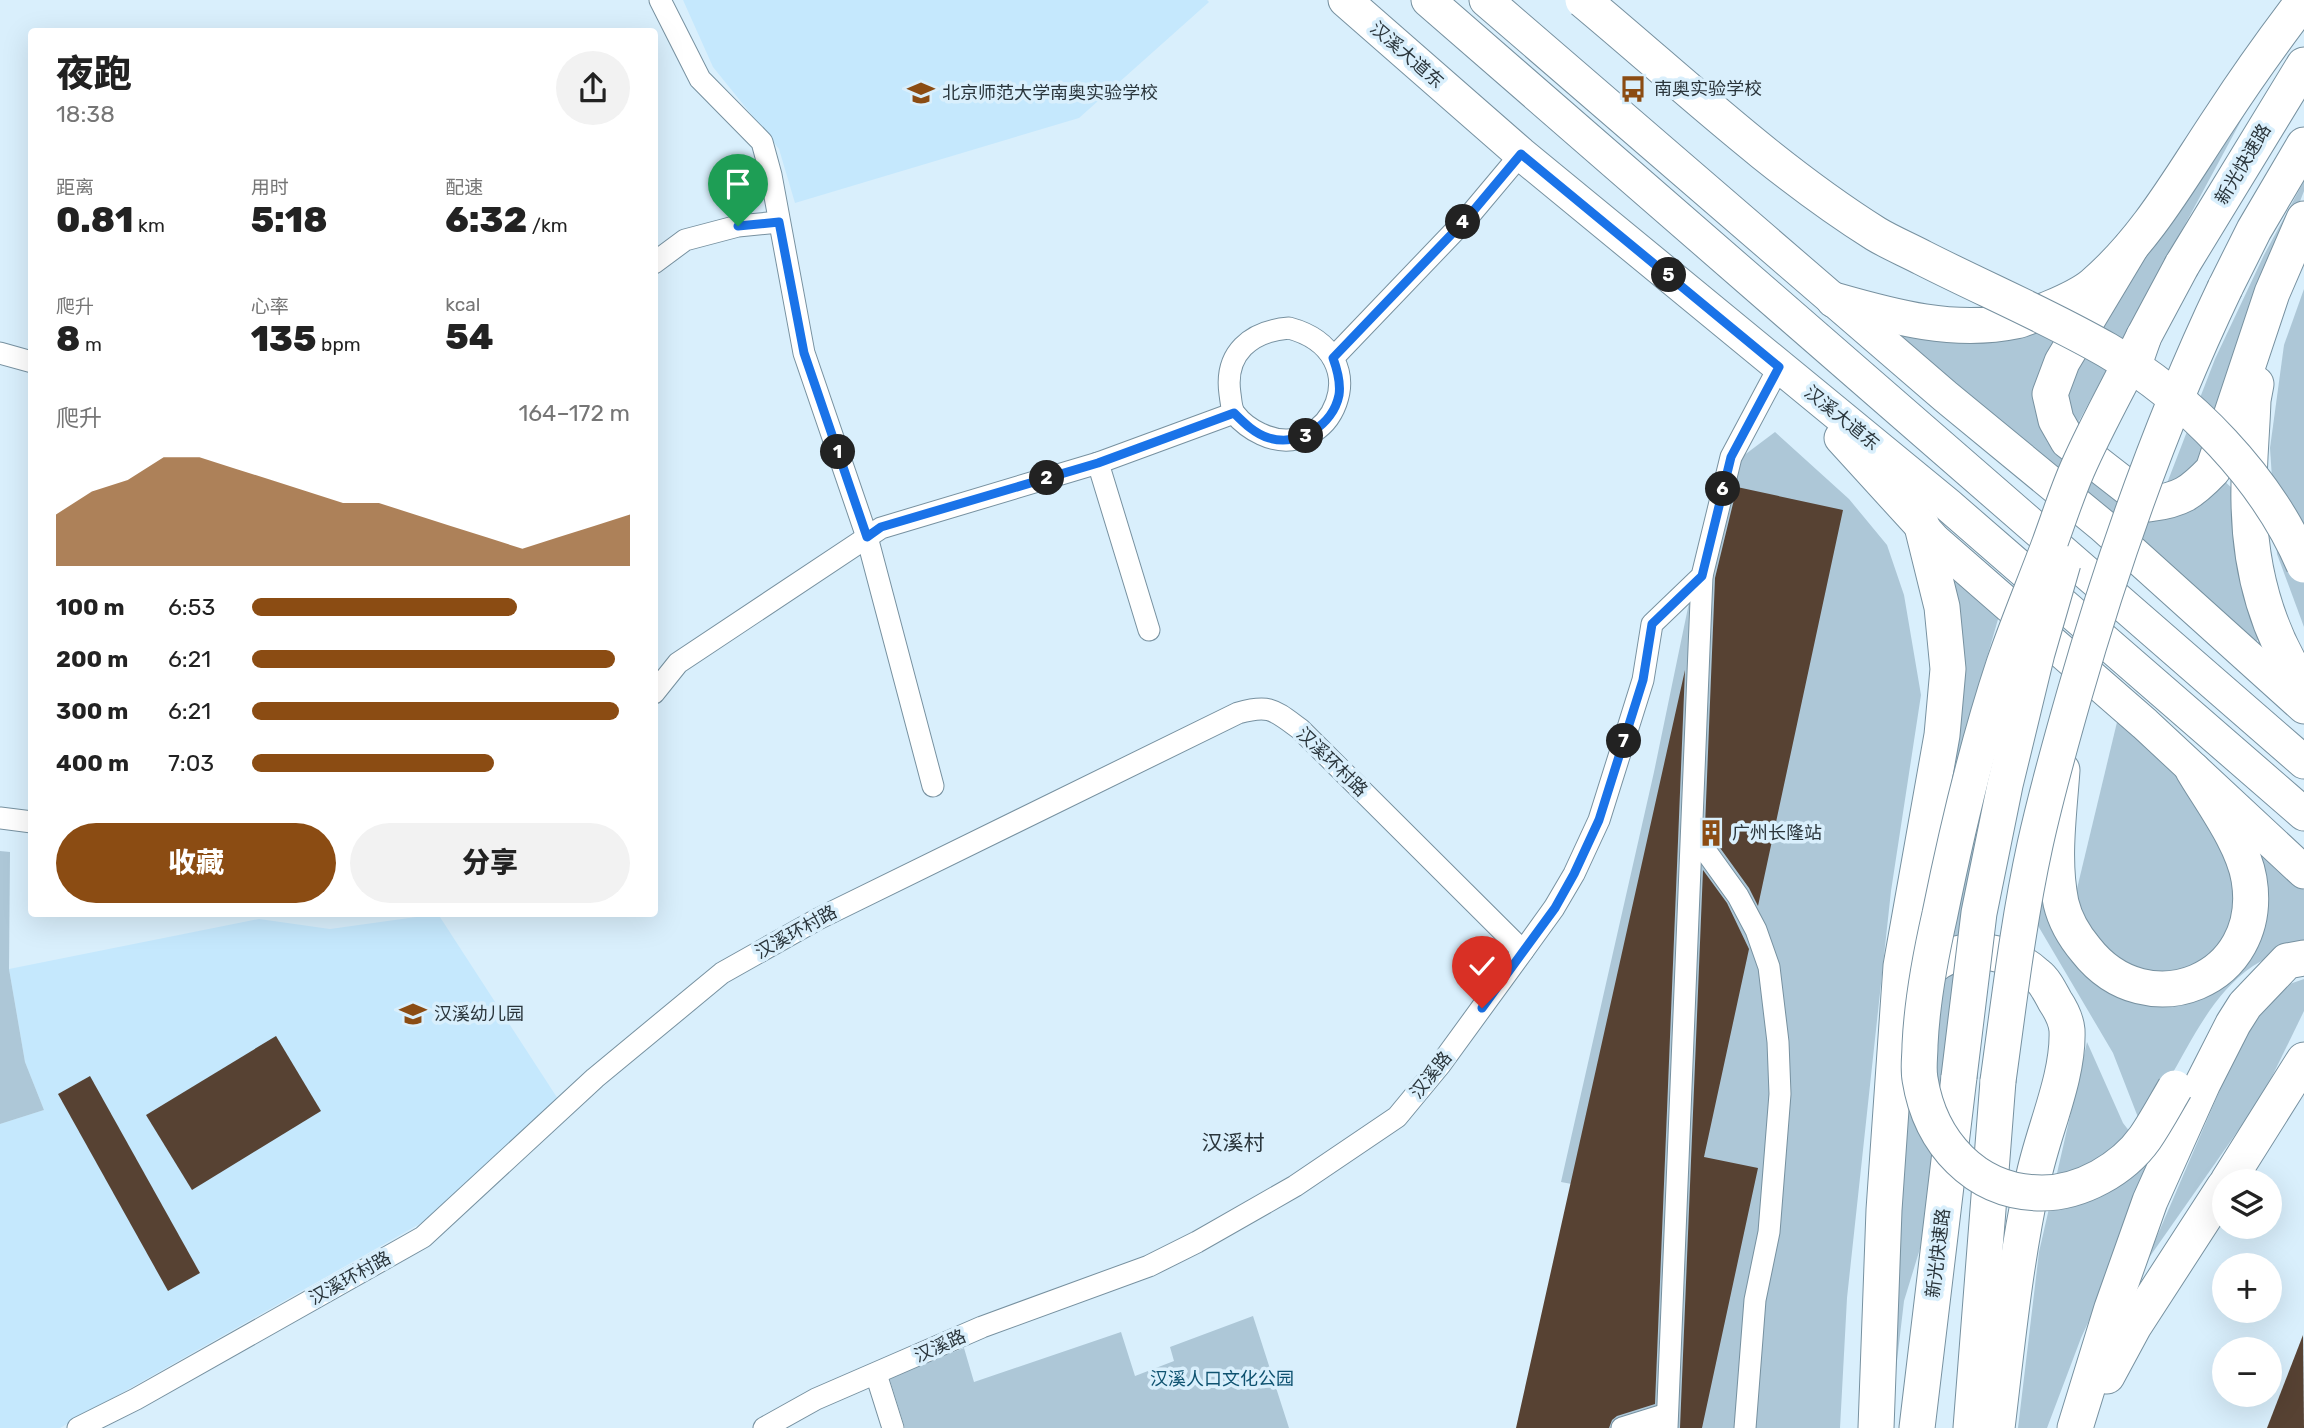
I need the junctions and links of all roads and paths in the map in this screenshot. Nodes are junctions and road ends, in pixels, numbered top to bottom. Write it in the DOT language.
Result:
graph roads {
  1 [pos="660,0"];
  2 [pos="1345,0"];
  3 [pos="1428,0"];
  4 [pos="1486,0"];
  5 [pos="1583,0"];
  6 [pos="2304,0"];
  7 [pos="2304,65"];
  8 [pos="2304,145"];
  9 [pos="1521,154"];
  10 [pos="2304,219"];
  11 [pos="779,222"];
  12 [pos="2131,247"];
  13 [pos="658,260"];
  14 [pos="2272,293"];
  15 [pos="1834,300"];
  16 [pos="2144,336"];
  17 [pos="0,354"];
  18 [pos="1333,358"];
  19 [pos="28,361"];
  20 [pos="1779,367"];
  21 [pos="1234,413"];
  22 [pos="1957,459"];
  23 [pos="1098,463"];
  24 [pos="1922,526"];
  25 [pos="867,537"];
  26 [pos="2304,565"];
  27 [pos="1702,576"];
  28 [pos="1149,630"];
  29 [pos="2290,685"];
  30 [pos="658,688"];
  31 [pos="2304,707"];
  32 [pos="2064,731"];
  33 [pos="2304,762"];
  34 [pos="2193,771"];
  35 [pos="933,786"];
  36 [pos="2304,814"];
  37 [pos="0,818"];
  38 [pos="28,822"];
  39 [pos="1692,832"];
  40 [pos="2304,872"];
  41 [pos="1523,951"];
  42 [pos="2295,959"];
  43 [pos="2303,1062"];
  44 [pos="1894,1079"];
  45 [pos="2236,1169"];
  46 [pos="2212,1206"];
  47 [pos="876,1374"];
  48 [pos="1667,1421"];
  49 [pos="78,1428"];
  50 [pos="764,1428"];
  51 [pos="893,1428"];
  52 [pos="1622,1428"];
  53 [pos="1745,1428"];
  54 [pos="1876,1428"];
  55 [pos="1917,1428"];
  56 [pos="1971,1428"];
  57 [pos="1997,1428"];
  58 [pos="2077,1428"];
  1 -- 11 [label="street"];
  2 -- 9 [label="main road, 汉溪大道东"];
  3 -- 22 [label="main road"];
  4 -- 15 [label="main road"];
  5 -- 26 [label="highway, bridge"];
  6 -- 12 [label="highway"];
  7 -- 16 [label="highway, 新光快速路, bridge"];
  8 -- 32 [label="highway, bridge"];
  9 -- 18 [label="street"];
  9 -- 20 [label="main road, 汉溪大道东"];
  10 -- 14 [label="highway"];
  11 -- 13 [label="street"];
  11 -- 25 [label="street"];
  12 -- 14 [label="highway"];
  12 -- 15 [label="highway"];
  14 -- 29 [label="highway"];
  15 -- 29 [label="main road"];
  16 -- 42 [label="highway, bridge"];
  16 -- 55 [label="highway, 新光快速路, bridge"];
  17 -- 19 [label="street"];
  18 -- 21 [label="street"];
  18 -- 21 [label="street"];
  20 -- 24 [label="main road"];
  20 -- 27 [label="street"];
  20 -- 36 [label="main road, 汉溪大道东"];
  21 -- 23 [label="street"];
  22 -- 29 [label="main road"];
  22 -- 33 [label="main road"];
  23 -- 25 [label="street"];
  23 -- 28 [label="street"];
  24 -- 34 [label="main road"];
  24 -- 44 [label="highway"];
  25 -- 30 [label="street"];
  25 -- 35 [label="street"];
  27 -- 39 [label="street"];
  27 -- 41 [label="street, 汉溪路"];
  29 -- 31 [label="main road"];
  32 -- 34 [label="highway, bridge"];
  32 -- 56 [label="highway, bridge"];
  34 -- 40 [label="main road"];
  37 -- 38 [label="street"];
  39 -- 48 [label="street"];
  39 -- 53 [label="street"];
  41 -- 47 [label="street, 汉溪路"];
  41 -- 49 [label="street, 汉溪环村路"];
  42 -- 58 [label="highway"];
  43 -- 45 [label="highway"];
  44 -- 54 [label="highway"];
  44 -- 57 [label="highway"];
  46 -- 58 [label="highway"];
  47 -- 50 [label="street, 汉溪路"];
  47 -- 51 [label="street"];
  48 -- 52 [label="street"];
}
